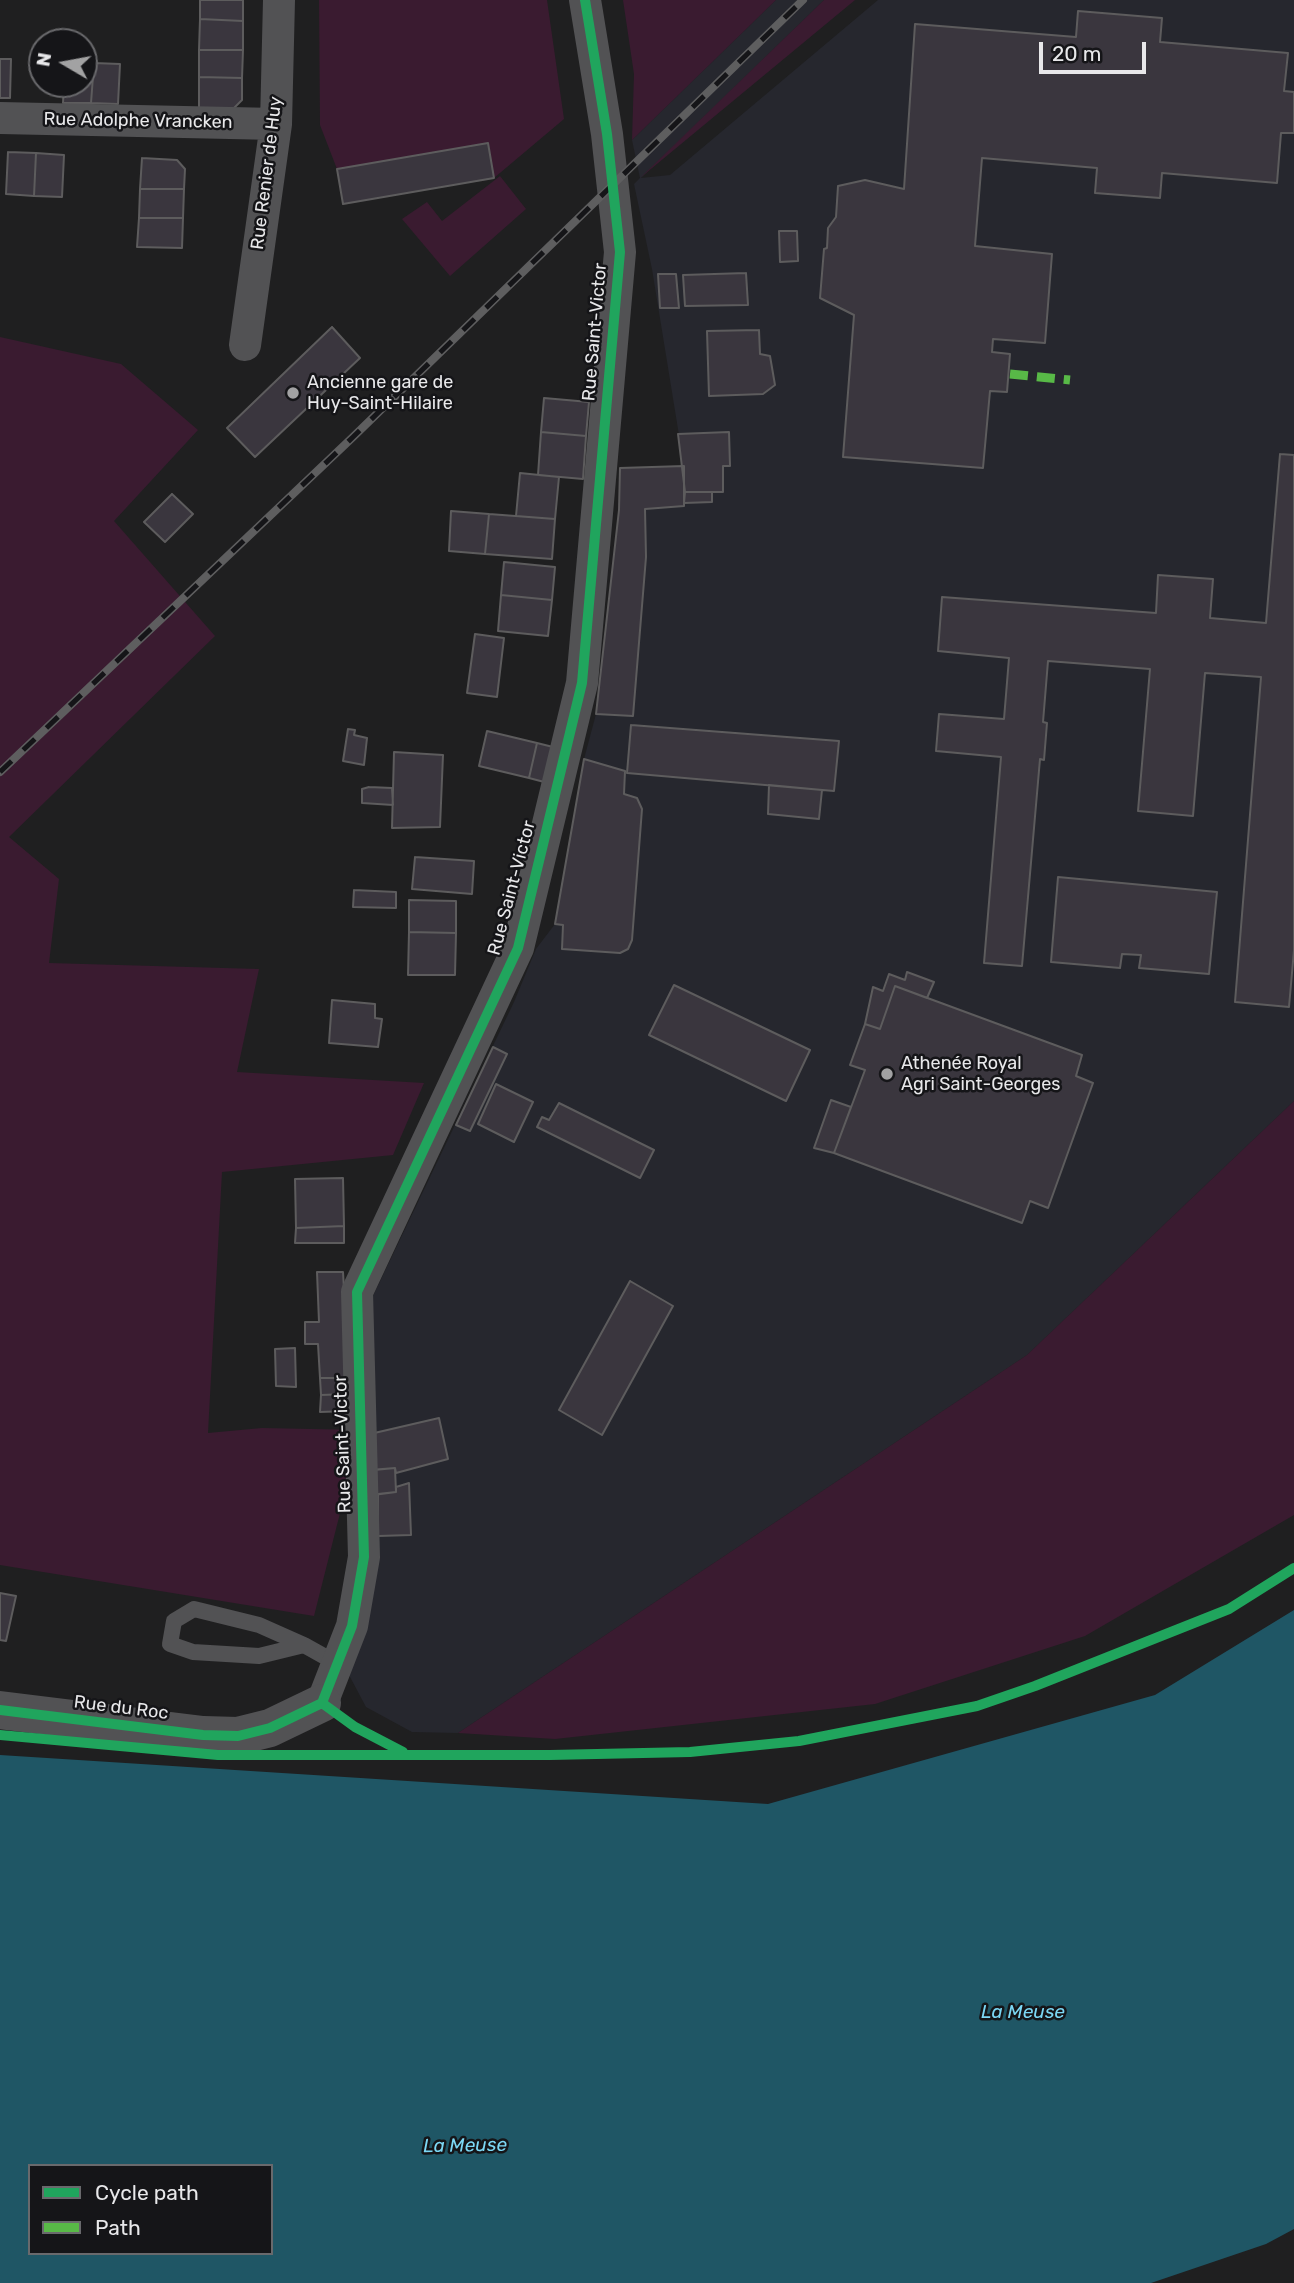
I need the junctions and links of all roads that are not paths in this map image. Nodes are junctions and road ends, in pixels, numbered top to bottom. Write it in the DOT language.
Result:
graph roads {
  1 [pos="279,0"];
  2 [pos="584,0"];
  3 [pos="0,118"];
  4 [pos="276,124"];
  5 [pos="245,345"];
  6 [pos="304,1645"];
  7 [pos="338,1664"];
  8 [pos="322,1703"];
  9 [pos="0,1710"];
  10 [pos="238,1736"];
  1 -- 4 [label="street, Rue Renier de Huy"];
  2 -- 7 [label="street, Rue Saint-Victor"];
  3 -- 4 [label="street, Rue Adolphe Vrancken"];
  4 -- 5 [label="street, Rue Renier de Huy"];
  6 -- 6 [label="lane"];
  6 -- 7 [label="lane"];
  7 -- 8 [label="street, Rue Saint-Victor"];
  8 -- 10 [label="street, Rue Saint-Victor"];
  9 -- 10 [label="street, Rue du Roc"];
}
